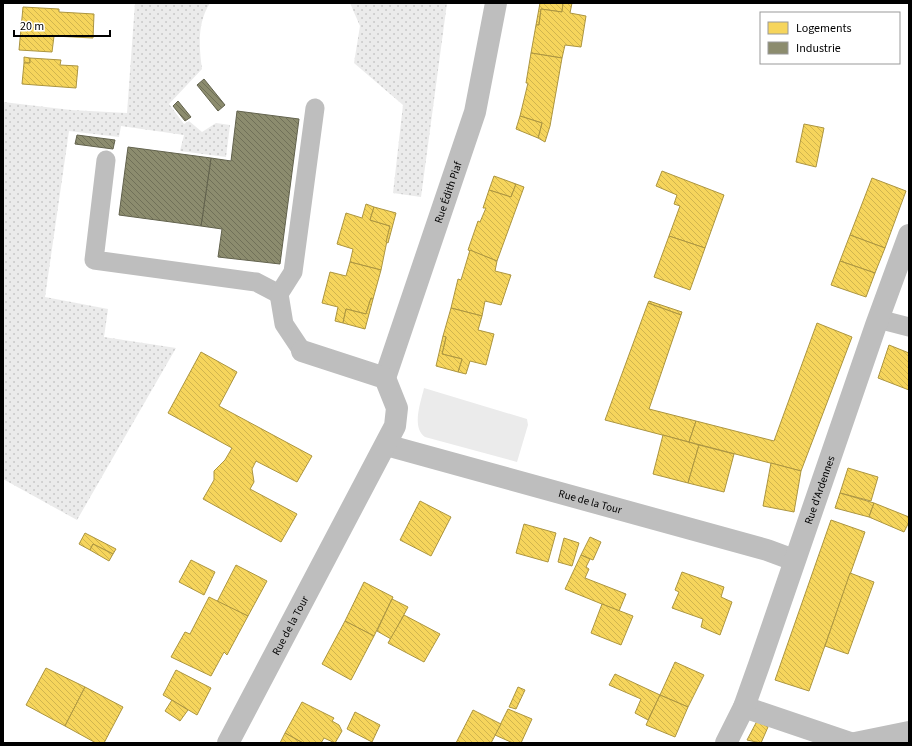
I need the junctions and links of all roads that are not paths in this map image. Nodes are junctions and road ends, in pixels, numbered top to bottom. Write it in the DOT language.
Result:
graph roads {
  1 [pos="496,3"];
  2 [pos="315,108"];
  3 [pos="106,160"];
  4 [pos="909,235"];
  5 [pos="279,294"];
  6 [pos="878,319"];
  7 [pos="909,328"];
  8 [pos="302,351"];
  9 [pos="384,378"];
  10 [pos="386,445"];
  11 [pos="794,560"];
  12 [pos="744,707"];
  13 [pos="909,732"];
  14 [pos="228,743"];
  15 [pos="726,743"];
  16 [pos="850,743"];
  17 [pos="855,743"];
  1 -- 9 [label="street, Rue Édith Piaf"];
  2 -- 5 [label="lane"];
  3 -- 5 [label="lane"];
  4 -- 6 [label="street, Rue d'Ardennes"];
  5 -- 8 [label="lane"];
  6 -- 7 [label="lane"];
  6 -- 11 [label="street, Rue d'Ardennes"];
  8 -- 9 [label="street"];
  9 -- 10 [label="street, Rue de la Tour"];
  10 -- 11 [label="street, Rue de la Tour"];
  10 -- 14 [label="street, Rue de la Tour"];
  11 -- 12 [label="street, Rue d'Ardennes"];
  12 -- 15 [label="street, Rue d'Ardennes"];
  12 -- 16 [label="street"];
  13 -- 17 [label="street"];
}
